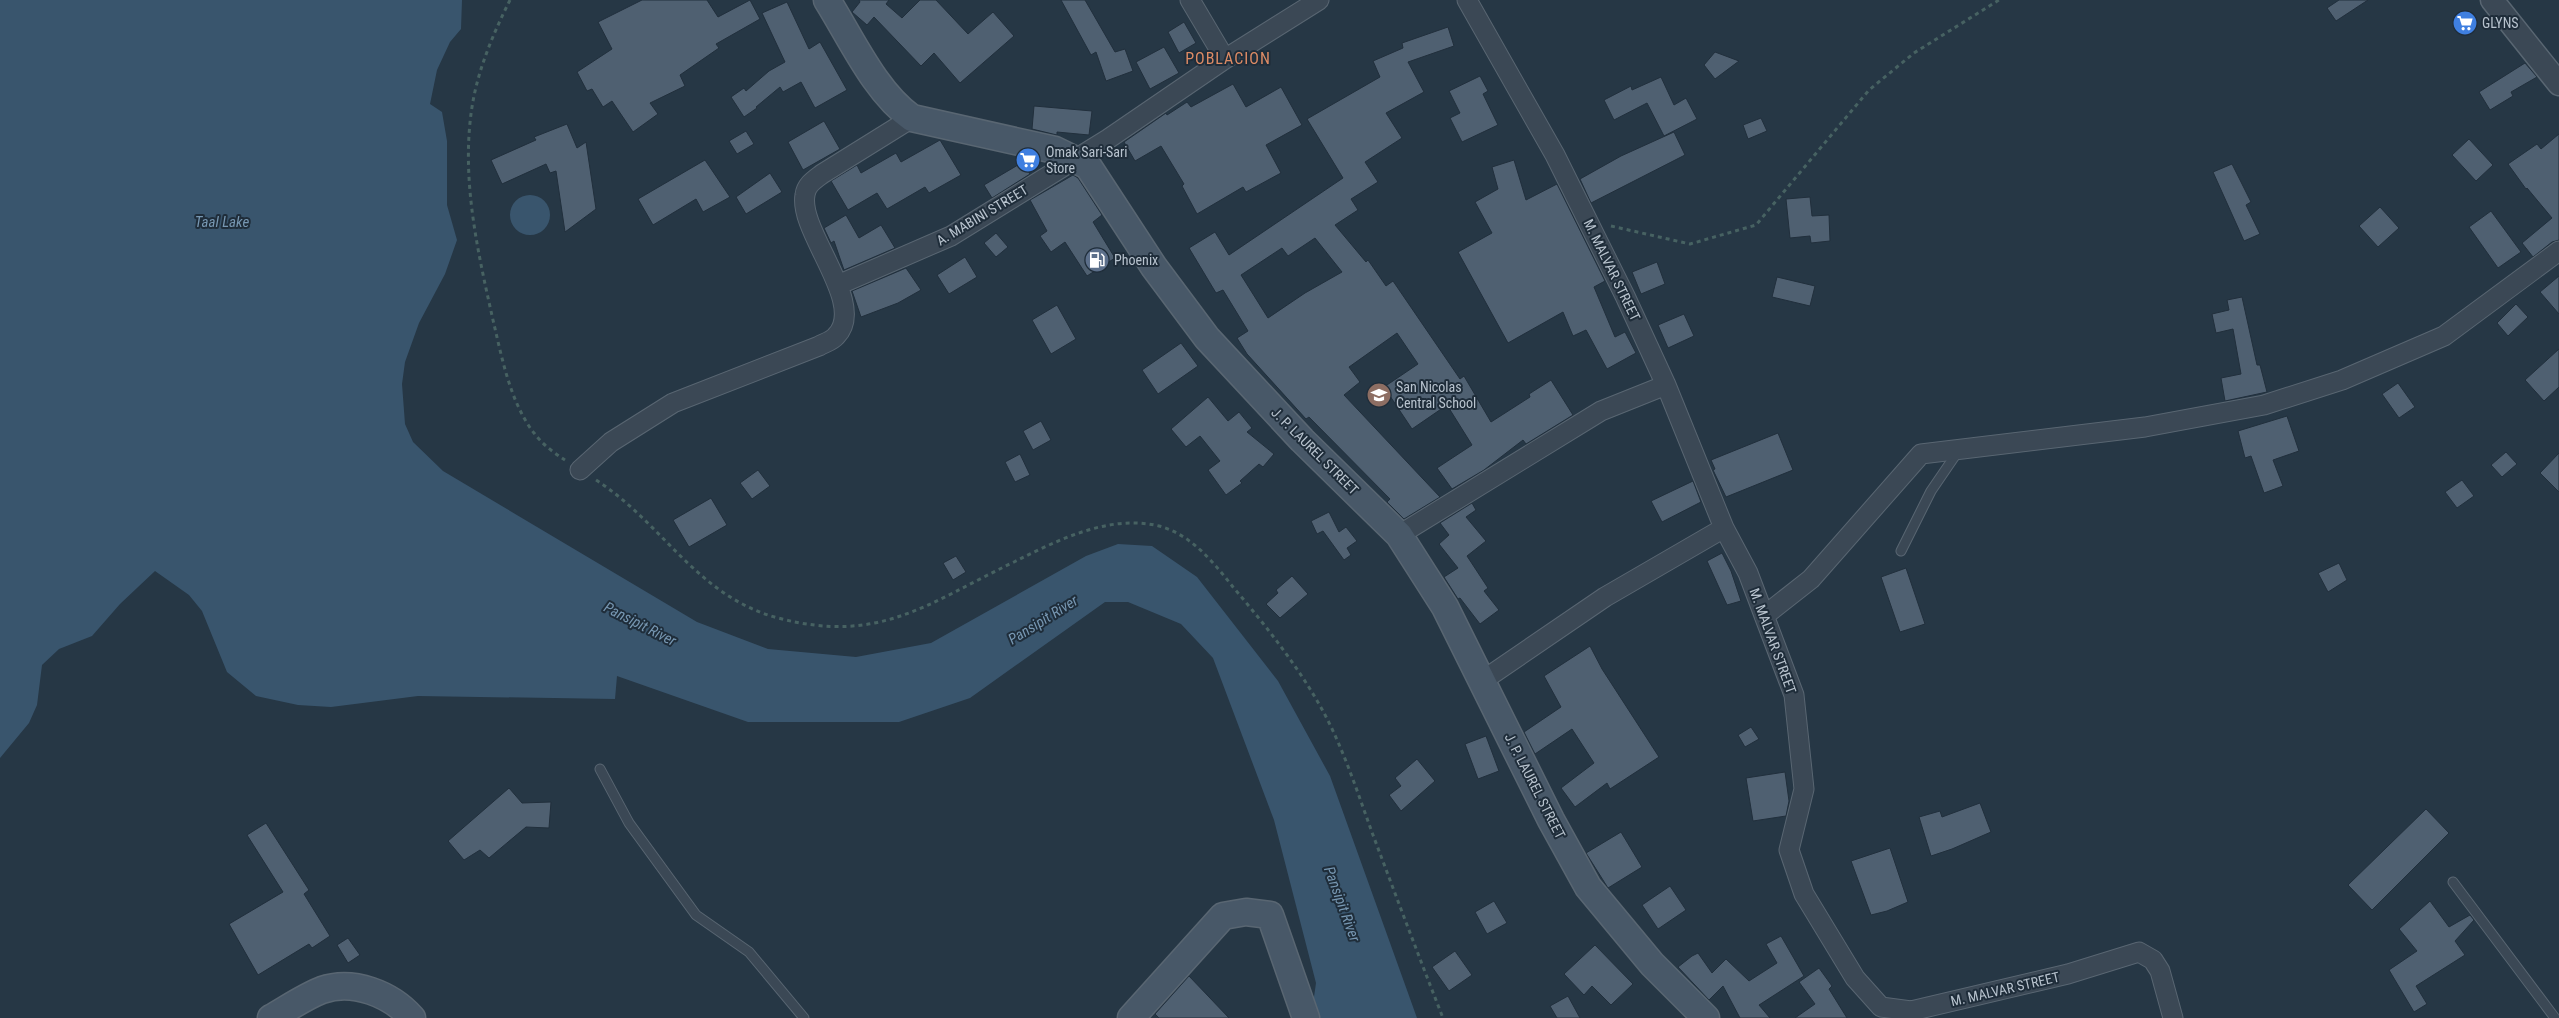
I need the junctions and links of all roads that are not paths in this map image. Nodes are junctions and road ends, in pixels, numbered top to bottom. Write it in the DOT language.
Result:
graph roads {
  1 [pos="827,0"];
  2 [pos="1190,0"];
  3 [pos="1319,0"];
  4 [pos="1467,0"];
  5 [pos="2492,0"];
  6 [pos="1225,59"];
  7 [pos="2559,84"];
  8 [pos="912,118"];
  9 [pos="1075,158"];
  10 [pos="2559,251"];
  11 [pos="838,285"];
  12 [pos="1666,385"];
  13 [pos="1959,450"];
  14 [pos="580,470"];
  15 [pos="1724,528"];
  16 [pos="1399,535"];
  17 [pos="1901,551"];
  18 [pos="1764,616"];
  19 [pos="1482,681"];
  20 [pos="600,769"];
  21 [pos="2452,882"];
  22 [pos="271,1018"];
  23 [pos="412,1018"];
  24 [pos="804,1018"];
  25 [pos="1131,1018"];
  26 [pos="1306,1018"];
  27 [pos="1706,1018"];
  28 [pos="2173,1018"];
  29 [pos="2555,1018"];
  1 -- 8 [label="main road, J. P. LAUREL STREET"];
  2 -- 6 [label="street"];
  3 -- 6 [label="street, A. MABINI STREET"];
  4 -- 12 [label="street, M. MALVAR STREET"];
  5 -- 7 [label="street"];
  6 -- 9 [label="street, A. MABINI STREET"];
  8 -- 9 [label="main road, J. P. LAUREL STREET"];
  8 -- 11 [label="street"];
  9 -- 11 [label="street, A. MABINI STREET"];
  9 -- 16 [label="main road, J. P. LAUREL STREET"];
  10 -- 13 [label="street"];
  11 -- 14 [label="street"];
  12 -- 15 [label="street, M. MALVAR STREET"];
  12 -- 16 [label="street"];
  13 -- 17 [label="lane"];
  13 -- 18 [label="street"];
  15 -- 18 [label="street, M. MALVAR STREET"];
  15 -- 19 [label="street"];
  16 -- 19 [label="main road, J. P. LAUREL STREET"];
  18 -- 28 [label="street, M. MALVAR STREET"];
  19 -- 27 [label="main road, J. P. LAUREL STREET"];
  20 -- 24 [label="lane"];
  21 -- 29 [label="lane"];
  22 -- 23 [label="main road"];
  25 -- 26 [label="main road"];
}
